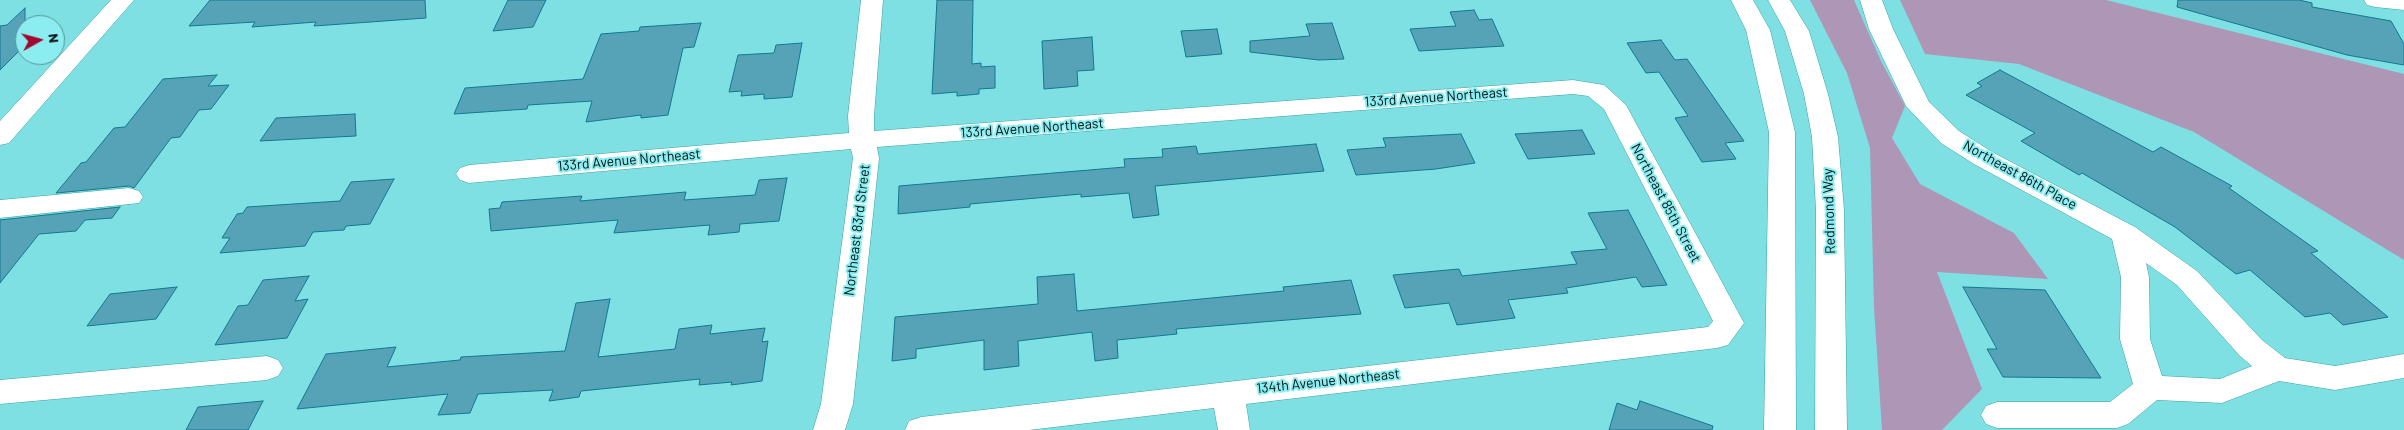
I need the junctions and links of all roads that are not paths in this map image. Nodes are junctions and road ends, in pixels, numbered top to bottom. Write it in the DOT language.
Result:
graph roads {
  1 [pos="123,0"];
  2 [pos="872,0"];
  3 [pos="1742,0"];
  4 [pos="1780,0"];
  5 [pos="1872,0"];
  6 [pos="2375,0"];
  7 [pos="2404,3"];
  8 [pos="1595,90"];
  9 [pos="0,137"];
  10 [pos="862,140"];
  11 [pos="470,174"];
  12 [pos="129,197"];
  13 [pos="0,209"];
  14 [pos="2125,234"];
  15 [pos="1730,323"];
  16 [pos="2404,366"];
  17 [pos="267,368"];
  18 [pos="2277,369"];
  19 [pos="2150,388"];
  20 [pos="0,392"];
  21 [pos="1228,393"];
  22 [pos="1997,415"];
  23 [pos="829,430"];
  24 [pos="921,430"];
  25 [pos="1234,430"];
  26 [pos="1780,430"];
  27 [pos="1831,430"];
  1 -- 9 [label="street"];
  2 -- 10 [label="street, Northeast 83rd Street"];
  3 -- 26 [label="street"];
  4 -- 27 [label="street, Redmond Way"];
  5 -- 14 [label="street, Northeast 86th Place"];
  6 -- 7 [label="street"];
  8 -- 10 [label="street, 133rd Avenue Northeast"];
  8 -- 15 [label="street, Northeast 85th Street"];
  10 -- 11 [label="street, 133rd Avenue Northeast"];
  10 -- 23 [label="street, Northeast 83rd Street"];
  12 -- 13 [label="street"];
  14 -- 18 [label="street, Northeast 86th Place"];
  14 -- 19 [label="street"];
  15 -- 21 [label="street, 134th Avenue Northeast"];
  16 -- 18 [label="street"];
  17 -- 20 [label="street"];
  18 -- 19 [label="street"];
  19 -- 22 [label="street"];
  21 -- 24 [label="street, 134th Avenue Northeast"];
  21 -- 25 [label="street"];
}
